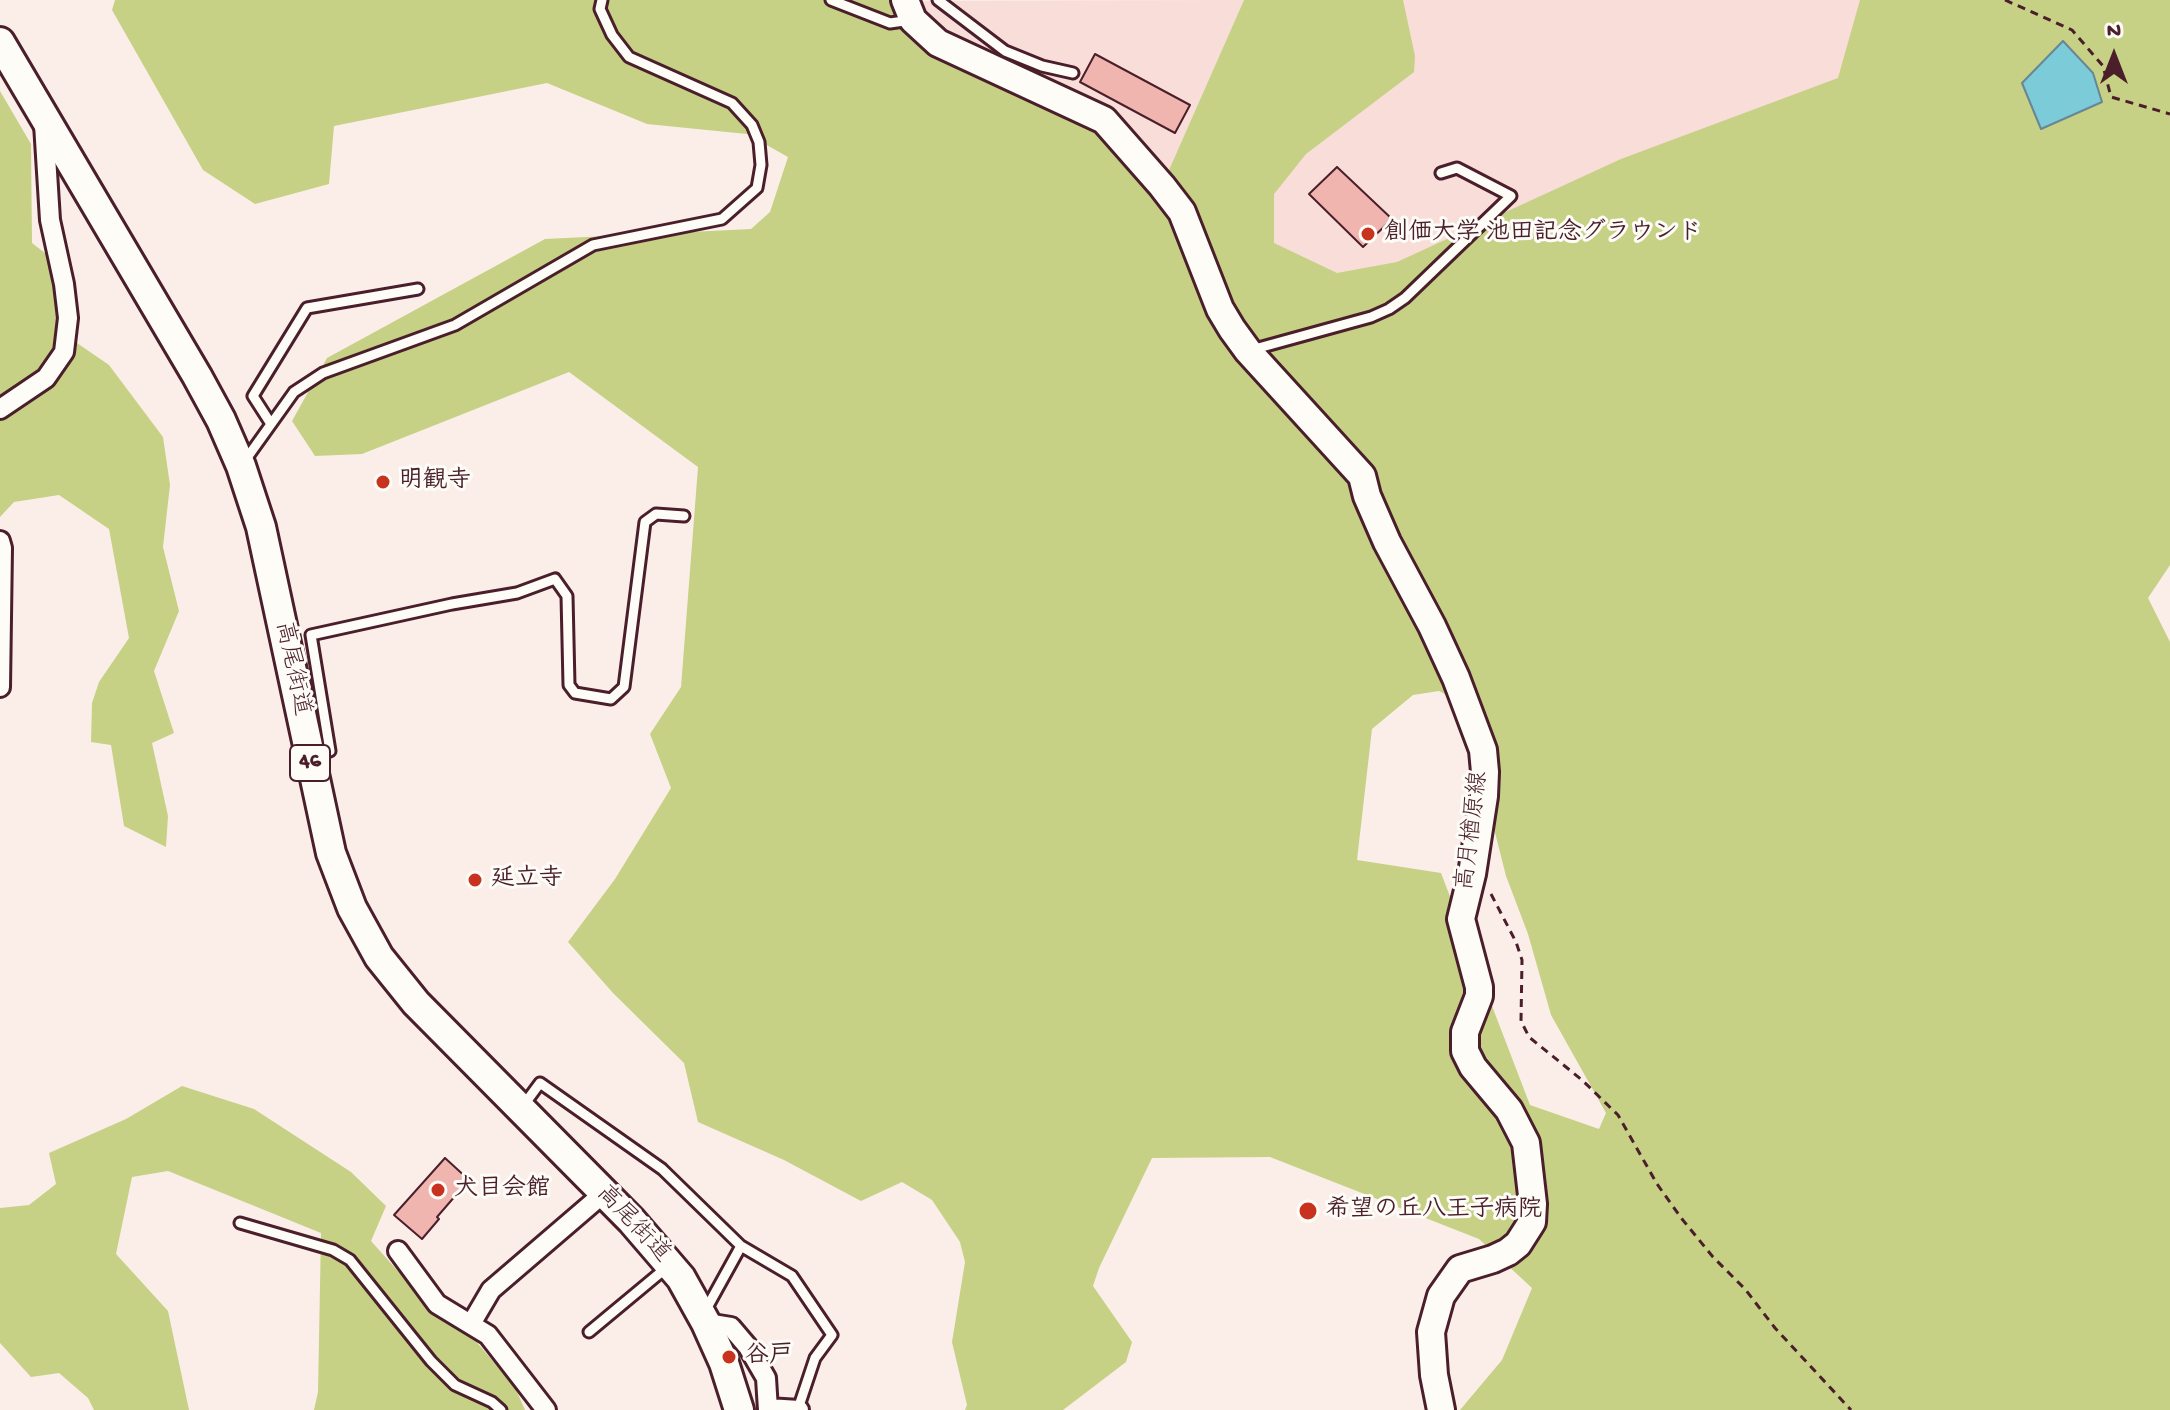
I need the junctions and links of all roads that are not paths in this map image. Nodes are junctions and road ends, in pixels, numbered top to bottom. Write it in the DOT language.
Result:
graph roads {
  1 [pos="602,0"];
  2 [pos="831,0"];
  3 [pos="938,0"];
  4 [pos="909,10"];
  5 [pos="0,42"];
  6 [pos="1073,73"];
  7 [pos="44,113"];
  8 [pos="1441,173"];
  9 [pos="418,289"];
  10 [pos="1248,351"];
  11 [pos="0,409"];
  12 [pos="271,424"];
  13 [pos="241,466"];
  14 [pos="684,516"];
  15 [pos="0,541"];
  16 [pos="0,687"];
  17 [pos="309,758"];
  18 [pos="520,1109"];
  19 [pos="604,1193"];
  20 [pos="240,1223"];
  21 [pos="741,1246"];
  22 [pos="398,1251"];
  23 [pos="670,1265"];
  24 [pos="705,1320"];
  25 [pos="471,1324"];
  26 [pos="589,1332"];
  27 [pos="768,1409"];
  28 [pos="501,1410"];
  29 [pos="546,1410"];
  30 [pos="739,1410"];
  31 [pos="798,1410"];
  32 [pos="1441,1410"];
  1 -- 12 [label="lane"];
  2 -- 4 [label="lane"];
  3 -- 6 [label="lane"];
  4 -- 10 [label="main road, 高月楢原線"];
  5 -- 7 [label="main road, 高尾街道 / 46"];
  7 -- 11 [label="street"];
  7 -- 13 [label="main road, 高尾街道 / 46"];
  8 -- 10 [label="lane"];
  9 -- 12 [label="lane"];
  10 -- 32 [label="main road, 高月楢原線"];
  12 -- 13 [label="lane"];
  13 -- 17 [label="main road, 高尾街道 / 46"];
  14 -- 17 [label="lane"];
  15 -- 16 [label="street"];
  17 -- 18 [label="main road, 高尾街道 / 46"];
  18 -- 19 [label="main road, 高尾街道 / 46"];
  18 -- 21 [label="lane"];
  19 -- 23 [label="main road, 高尾街道 / 46"];
  19 -- 25 [label="street"];
  20 -- 28 [label="lane"];
  21 -- 24 [label="lane"];
  21 -- 31 [label="lane"];
  22 -- 25 [label="street"];
  23 -- 24 [label="main road, 高尾街道 / 46"];
  23 -- 26 [label="lane"];
  24 -- 27 [label="street"];
  24 -- 30 [label="main road, 高尾街道 / 46"];
  25 -- 29 [label="street"];
  27 -- 31 [label="street"];
}
